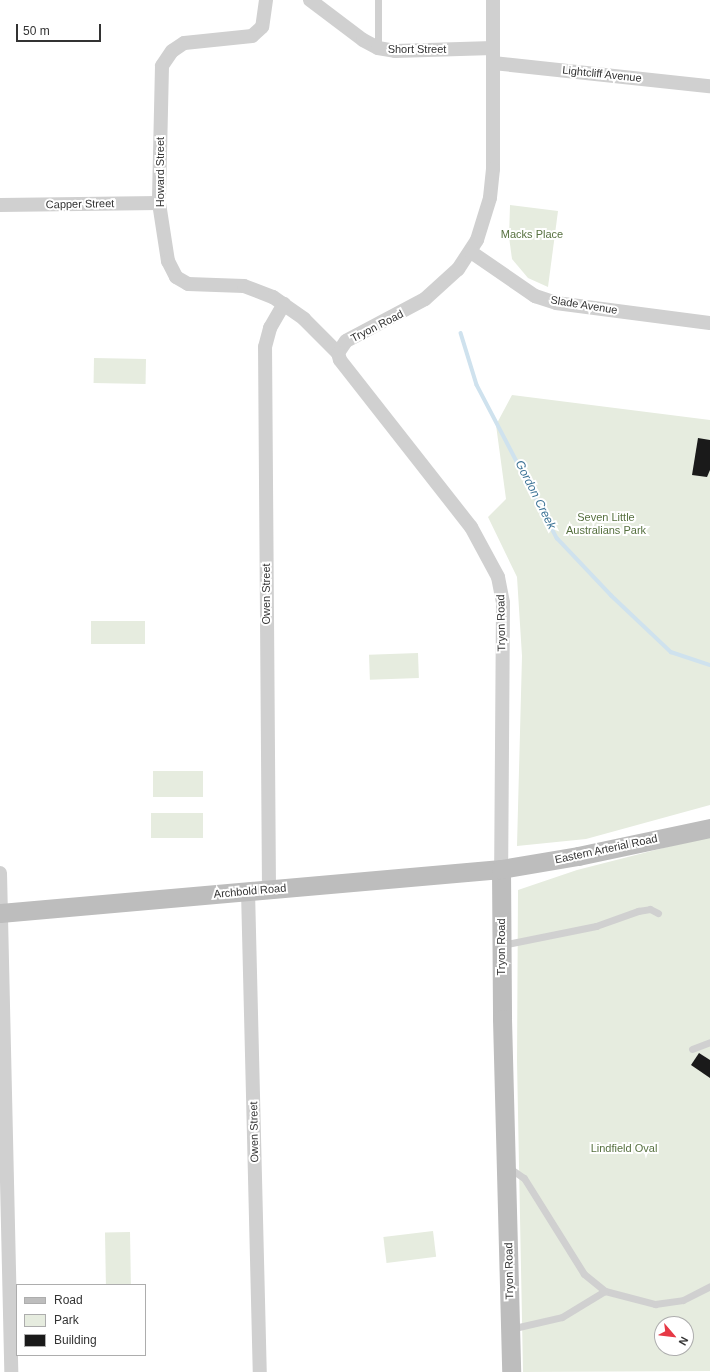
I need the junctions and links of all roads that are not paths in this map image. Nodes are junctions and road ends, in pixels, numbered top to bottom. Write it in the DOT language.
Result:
graph roads {
  1 [pos="266,0"];
  2 [pos="310,0"];
  3 [pos="378,0"];
  4 [pos="492,0"];
  5 [pos="378,48"];
  6 [pos="493,48"];
  7 [pos="493,63"];
  8 [pos="710,86"];
  9 [pos="159,203"];
  10 [pos="0,205"];
  11 [pos="471,252"];
  12 [pos="284,304"];
  13 [pos="710,323"];
  14 [pos="338,353"];
  15 [pos="710,828"];
  16 [pos="501,869"];
  17 [pos="0,873"];
  18 [pos="269,890"];
  19 [pos="248,891"];
  20 [pos="1,913"];
  21 [pos="658,913"];
  22 [pos="501,945"];
  23 [pos="710,1042"];
  24 [pos="692,1049"];
  25 [pos="506,1166"];
  26 [pos="710,1286"];
  27 [pos="605,1291"];
  28 [pos="510,1329"];
  29 [pos="11,1372"];
  30 [pos="260,1372"];
  31 [pos="512,1372"];
  1 -- 9 [label="street, Howard Street"];
  2 -- 5 [label="street, Short Street"];
  3 -- 5 [label="lane"];
  4 -- 6 [label="street, Tryon Road"];
  5 -- 6 [label="street, Short Street"];
  6 -- 7 [label="street, Tryon Road"];
  7 -- 8 [label="street, Lightcliff Avenue"];
  7 -- 11 [label="street, Tryon Road"];
  9 -- 10 [label="street, Capper Street"];
  9 -- 12 [label="street, Howard Street"];
  11 -- 13 [label="street, Slade Avenue"];
  11 -- 14 [label="street, Tryon Road"];
  12 -- 14 [label="street, Howard Street"];
  12 -- 18 [label="street, Owen Street"];
  14 -- 16 [label="street, Tryon Road"];
  15 -- 16 [label="main road, Eastern Arterial Road"];
  16 -- 18 [label="main road, Archbold Road"];
  16 -- 22 [label="main road, Tryon Road"];
  17 -- 20 [label="street"];
  18 -- 19 [label="main road, Archbold Road"];
  19 -- 20 [label="main road, Archbold Road"];
  19 -- 30 [label="street, Owen Street"];
  20 -- 29 [label="street"];
  21 -- 22 [label="lane"];
  22 -- 25 [label="main road, Tryon Road"];
  23 -- 24 [label="lane"];
  25 -- 27 [label="lane"];
  25 -- 28 [label="main road, Tryon Road"];
  26 -- 27 [label="lane"];
  27 -- 28 [label="lane"];
  28 -- 31 [label="main road, Tryon Road"];
}
